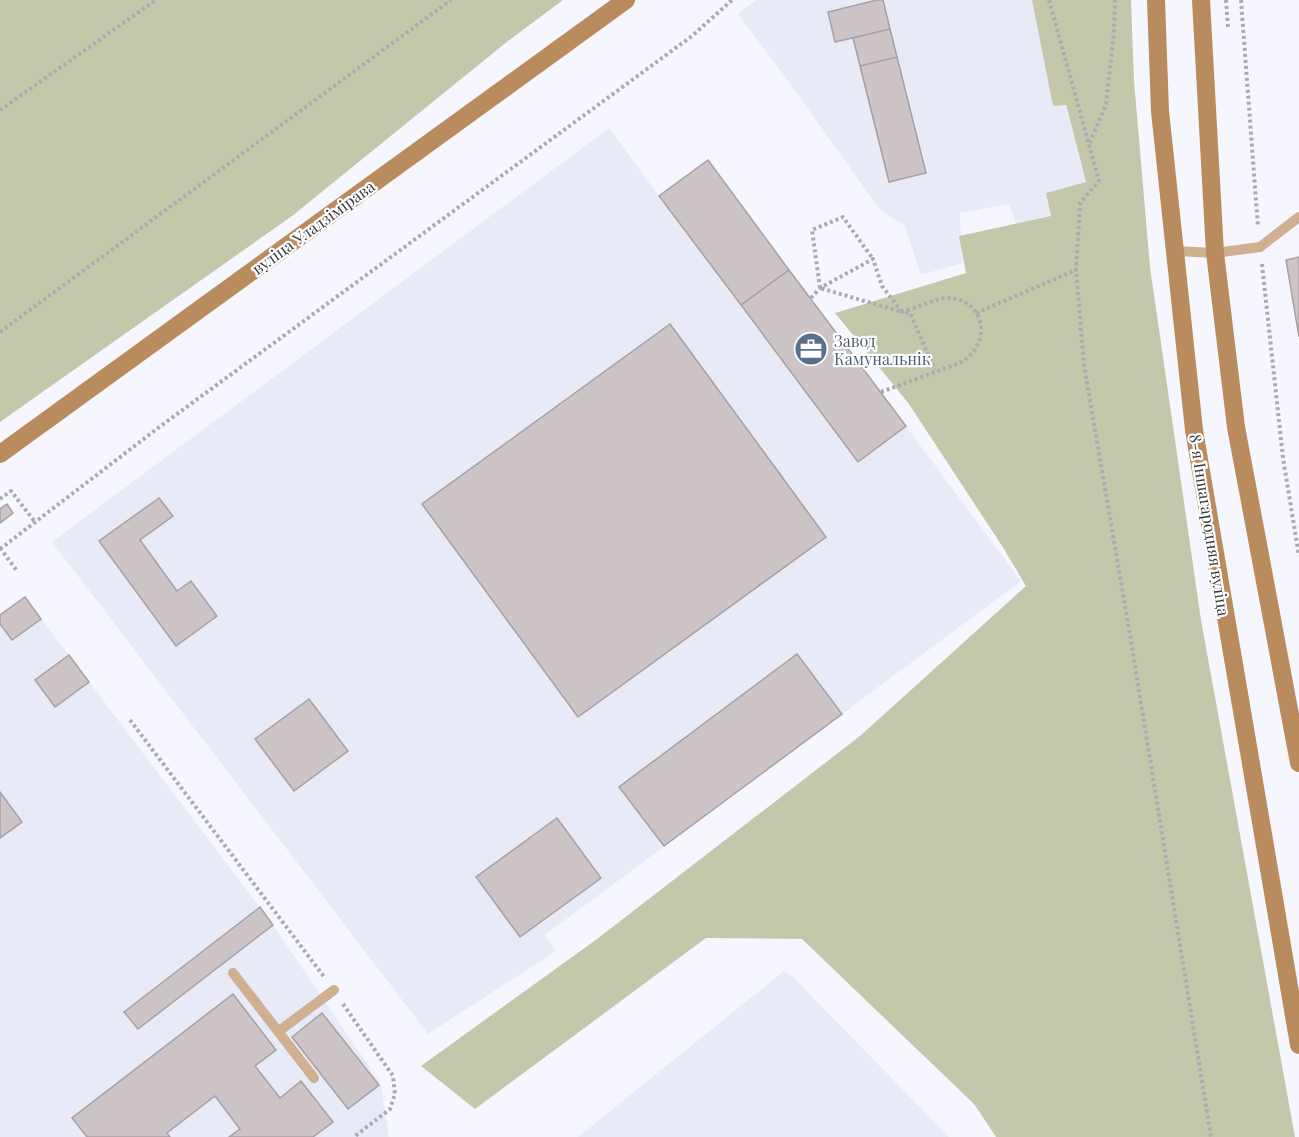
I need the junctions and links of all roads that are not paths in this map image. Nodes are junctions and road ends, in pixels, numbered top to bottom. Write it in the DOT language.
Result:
graph roads {
  1 [pos="626,0"];
  2 [pos="1156,0"];
  3 [pos="1201,0"];
  4 [pos="1299,218"];
  5 [pos="1176,251"];
  6 [pos="1215,253"];
  7 [pos="0,454"];
  8 [pos="1299,763"];
  9 [pos="233,973"];
  10 [pos="334,990"];
  11 [pos="279,1031"];
  12 [pos="1299,1045"];
  13 [pos="314,1078"];
  1 -- 7 [label="main road, вуліца Уладзімірава"];
  2 -- 5 [label="main road, 8-я Іншагародняя вуліца"];
  3 -- 6 [label="main road"];
  4 -- 6 [label="lane"];
  5 -- 6 [label="lane"];
  5 -- 12 [label="main road, 8-я Іншагародняя вуліца"];
  6 -- 8 [label="main road"];
  9 -- 11 [label="lane"];
  10 -- 11 [label="lane"];
  11 -- 13 [label="lane"];
}
